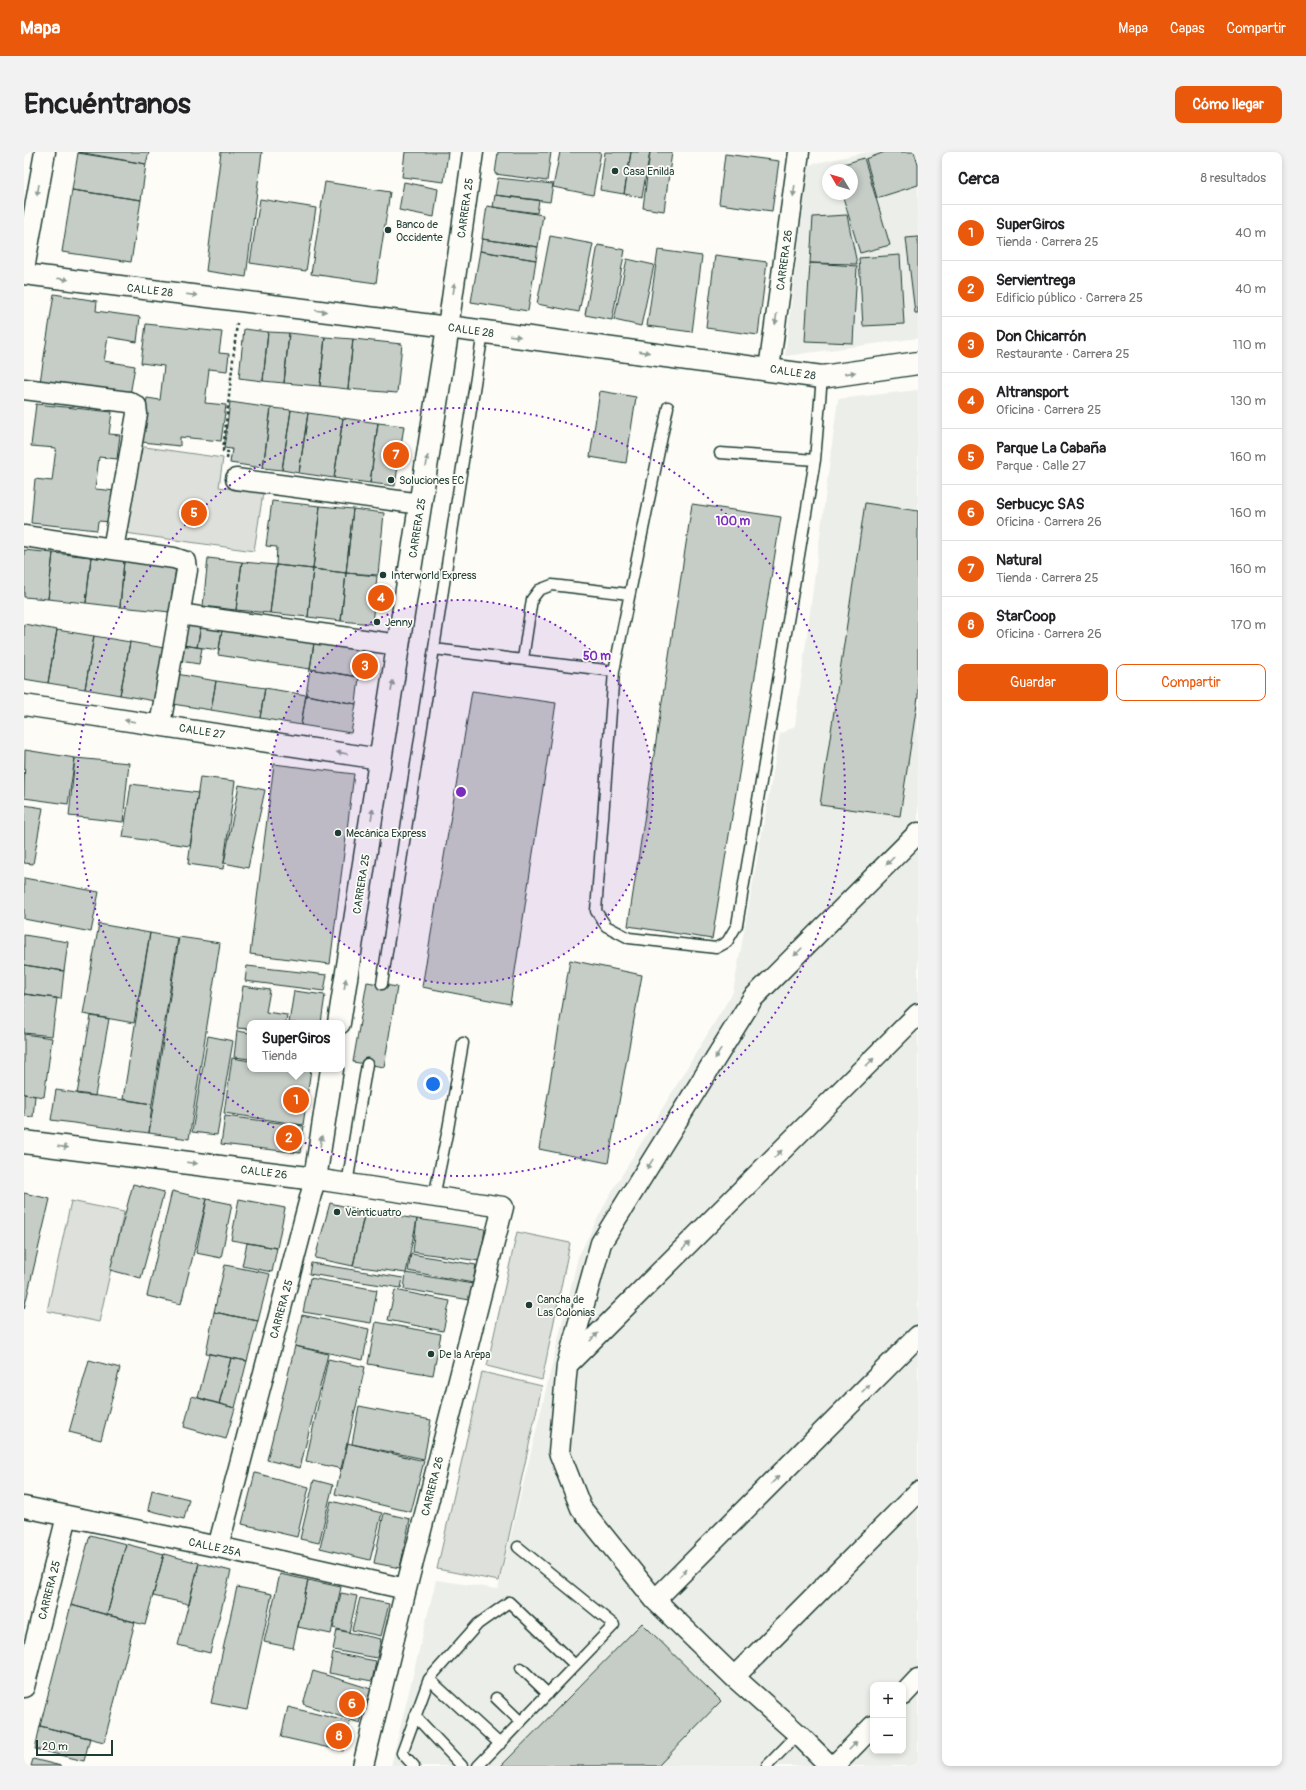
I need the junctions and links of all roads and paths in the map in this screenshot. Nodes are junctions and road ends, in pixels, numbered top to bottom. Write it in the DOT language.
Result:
graph roads {
  1 [pos="45,152"];
  2 [pos="473,152"];
  3 [pos="799,152"];
  4 [pos="24,269"];
  5 [pos="24,274"];
  6 [pos="240,301"];
  7 [pos="448,327"];
  8 [pos="483,332"];
  9 [pos="918,363"];
  10 [pos="769,369"];
  11 [pos="822,376"];
  12 [pos="24,389"];
  13 [pos="668,407"];
  14 [pos="720,453"];
  15 [pos="815,460"];
  16 [pos="236,479"];
  17 [pos="421,504"];
  18 [pos="24,536"];
  19 [pos="113,549"];
  20 [pos="630,594"];
  21 [pos="179,614"];
  22 [pos="399,645"];
  23 [pos="434,649"];
  24 [pos="523,660"];
  25 [pos="614,671"];
  26 [pos="24,705"];
  27 [pos="160,725"];
  28 [pos="380,759"];
  29 [pos="917,830"];
  30 [pos="382,984"];
  31 [pos="918,1014"];
  32 [pos="340,1020"];
  33 [pos="463,1043"];
  34 [pos="367,1064"];
  35 [pos="332,1072"];
  36 [pos="24,1142"];
  37 [pos="315,1179"];
  38 [pos="347,1184"];
  39 [pos="434,1197"];
  40 [pos="503,1207"];
  41 [pos="918,1336"];
  42 [pos="567,1365"];
  43 [pos="918,1492"];
  44 [pos="24,1507"];
  45 [pos="67,1516"];
  46 [pos="218,1547"];
  47 [pos="518,1547"];
  48 [pos="406,1589"];
  49 [pos="655,1600"];
  50 [pos="575,1665"];
  51 [pos="521,1668"];
  52 [pos="734,1677"];
  53 [pos="429,1679"];
  54 [pos="918,1679"];
  55 [pos="24,1688"];
  56 [pos="906,1692"];
  57 [pos="548,1694"];
  58 [pos="496,1698"];
  59 [pos="415,1716"];
  60 [pos="521,1722"];
  61 [pos="870,1729"];
  62 [pos="798,1734"];
  63 [pos="500,1744"];
  64 [pos="363,1766"];
  65 [pos="414,1766"];
  66 [pos="462,1766"];
  67 [pos="478,1766"];
  68 [pos="767,1766"];
  69 [pos="830,1766"];
  70 [pos="834,1766"];
  1 -- 4 [label="street, one-way"];
  7 -- 2 [label="street, CARRERA 25, one-way"];
  3 -- 10 [label="street, CARRERA 26, one-way"];
  5 -- 6 [label="street, CALLE 28, one-way"];
  6 -- 7 [label="street, CALLE 28, one-way"];
  6 -- 16 [label="path"];
  7 -- 8 [label="main road, CALLE 28"];
  17 -- 7 [label="main road, CARRERA 25, one-way"];
  8 -- 10 [label="main road, CALLE 28, one-way"];
  8 -- 23 [label="lane"];
  11 -- 9 [label="main road, CALLE 28, one-way"];
  10 -- 11 [label="main road, CALLE 28"];
  11 -- 15 [label="lane"];
  12 -- 19 [label="street"];
  13 -- 20 [label="lane"];
  14 -- 15 [label="lane"];
  15 -- 25 [label="lane"];
  16 -- 17 [label="street"];
  17 -- 22 [label="main road, CARRERA 25"];
  18 -- 19 [label="street"];
  19 -- 21 [label="street"];
  20 -- 24 [label="lane"];
  20 -- 25 [label="lane"];
  21 -- 22 [label="street"];
  21 -- 27 [label="street"];
  28 -- 22 [label="main road, CARRERA 25, one-way"];
  23 -- 24 [label="lane"];
  23 -- 30 [label="lane"];
  24 -- 25 [label="lane"];
  27 -- 26 [label="street, CALLE 27, one-way"];
  28 -- 27 [label="street, CALLE 27, one-way"];
  32 -- 28 [label="main road, CARRERA 25, one-way"];
  29 -- 42 [label="street, one-way"];
  42 -- 31 [label="street, one-way"];
  33 -- 39 [label="lane"];
  34 -- 38 [label="lane"];
  37 -- 35 [label="main road, CARRERA 25, one-way"];
  36 -- 37 [label="main road, CALLE 26, one-way"];
  37 -- 38 [label="street, CALLE 26"];
  37 -- 46 [label="street, CARRERA 25"];
  38 -- 39 [label="street, CALLE 26"];
  39 -- 40 [label="street, CALLE 26"];
  40 -- 48 [label="street, CARRERA 26"];
  49 -- 41 [label="street, one-way"];
  42 -- 49 [label="street"];
  43 -- 52 [label="street"];
  44 -- 45 [label="street, CALLE 25A"];
  45 -- 46 [label="street, CALLE 25A"];
  45 -- 55 [label="street, CARRERA 25"];
  46 -- 48 [label="street, CALLE 25A"];
  47 -- 50 [label="lane"];
  48 -- 64 [label="street, CARRERA 26"];
  49 -- 52 [label="street"];
  50 -- 53 [label="lane"];
  50 -- 57 [label="lane"];
  51 -- 57 [label="lane"];
  52 -- 62 [label="street"];
  53 -- 59 [label="lane"];
  53 -- 63 [label="lane"];
  54 -- 56 [label="street"];
  57 -- 60 [label="lane"];
  58 -- 60 [label="lane"];
  59 -- 65 [label="lane"];
  59 -- 66 [label="lane"];
  60 -- 63 [label="lane"];
  70 -- 61 [label="street, one-way"];
  62 -- 68 [label="lane"];
  62 -- 69 [label="street"];
  63 -- 67 [label="lane"];
}
